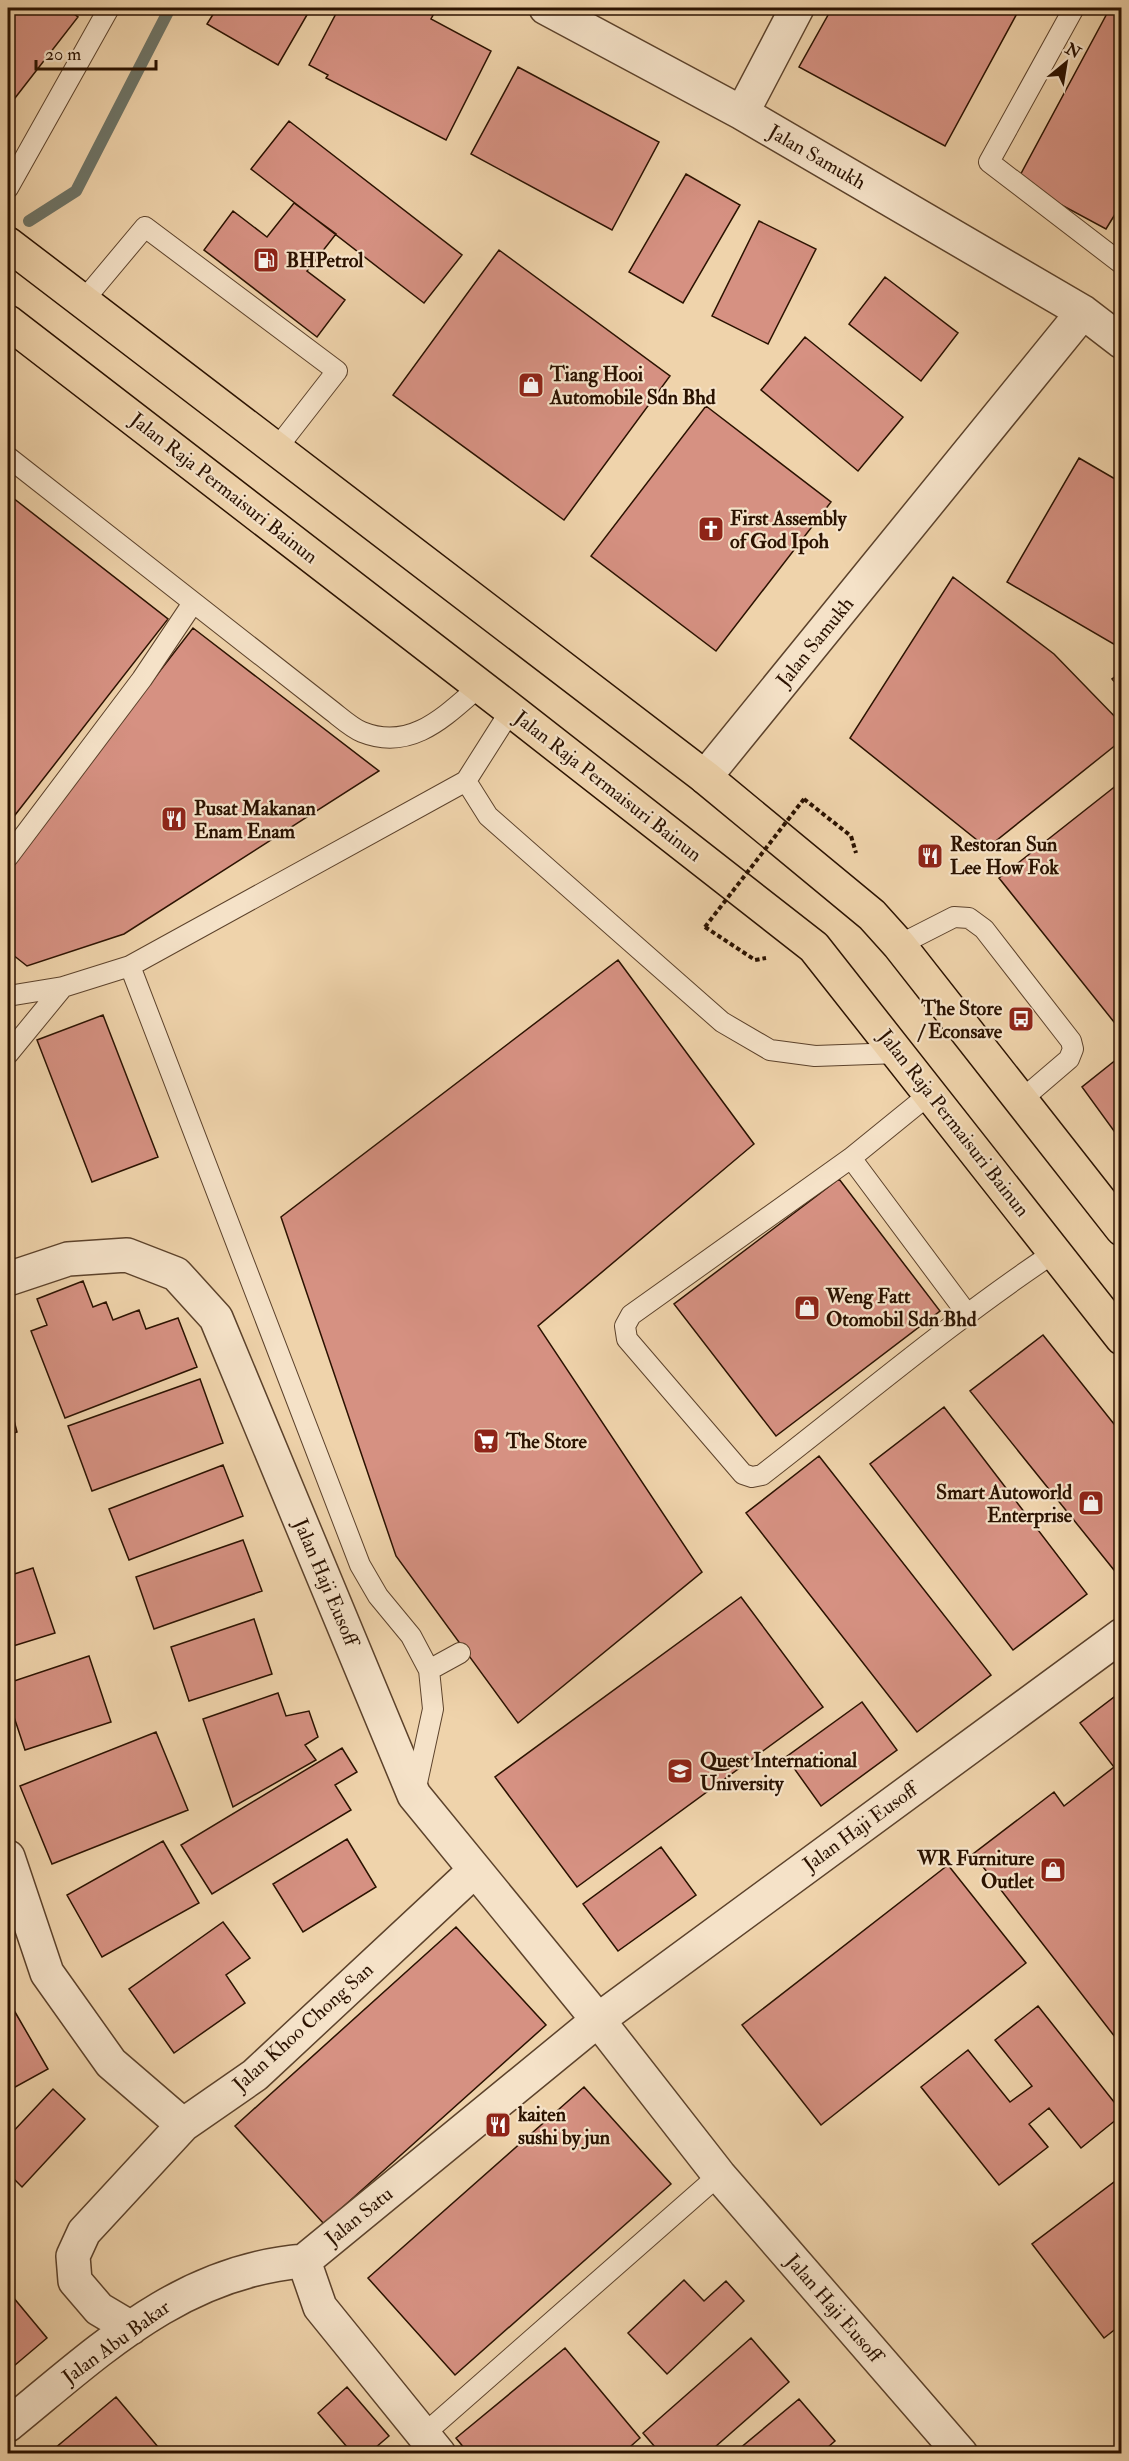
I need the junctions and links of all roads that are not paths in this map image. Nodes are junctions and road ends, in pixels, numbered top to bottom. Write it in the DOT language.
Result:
graph roads {
  1 [pos="546,8"];
  2 [pos="797,8"];
  3 [pos="1074,8"];
  4 [pos="106,9"];
  5 [pos="741,113"];
  6 [pos="8,188"];
  7 [pos="8,244"];
  8 [pos="1122,264"];
  9 [pos="83,301"];
  10 [pos="1083,312"];
  11 [pos="8,322"];
  12 [pos="1122,342"];
  13 [pos="278,448"];
  14 [pos="8,457"];
  15 [pos="193,603"];
  16 [pos="480,686"];
  17 [pos="511,710"];
  18 [pos="705,777"];
  19 [pos="466,781"];
  20 [pos="8,857"];
  21 [pos="899,945"];
  22 [pos="130,966"];
  23 [pos="63,987"];
  24 [pos="8,996"];
  25 [pos="899,1053"];
  26 [pos="8,1054"];
  27 [pos="931,1094"];
  28 [pos="1020,1101"];
  29 [pos="851,1158"];
  30 [pos="1122,1228"];
  31 [pos="1055,1252"];
  32 [pos="8,1279"];
  33 [pos="968,1315"];
  34 [pos="1122,1338"];
  35 [pos="1122,1635"];
  36 [pos="460,1653"];
  37 [pos="429,1670"];
  38 [pos="414,1795"];
  39 [pos="8,1857"];
  40 [pos="474,1871"];
  41 [pos="598,2020"];
  42 [pos="183,2125"];
  43 [pos="719,2175"];
  44 [pos="304,2261"];
  45 [pos="131,2328"];
  46 [pos="8,2426"];
  47 [pos="431,2444"];
  48 [pos="961,2454"];
  1 -- 5 [label="street, Jalan Samukh"];
  2 -- 5 [label="street"];
  3 -- 8 [label="lane"];
  4 -- 6 [label="lane"];
  5 -- 10 [label="street, Jalan Samukh"];
  7 -- 9 [label="main road"];
  9 -- 13 [label="main road"];
  9 -- 13 [label="lane"];
  10 -- 12 [label="street, Jalan Samukh"];
  10 -- 18 [label="street, Jalan Samukh"];
  11 -- 16 [label="main road, Jalan Raja Permaisuri Bainun"];
  13 -- 18 [label="main road"];
  14 -- 15 [label="lane"];
  15 -- 16 [label="lane"];
  15 -- 20 [label="lane"];
  16 -- 17 [label="main road, Jalan Raja Permaisuri Bainun"];
  17 -- 19 [label="lane"];
  17 -- 25 [label="main road, Jalan Raja Permaisuri Bainun"];
  18 -- 21 [label="main road"];
  19 -- 22 [label="lane"];
  19 -- 25 [label="lane"];
  21 -- 28 [label="main road"];
  21 -- 28 [label="lane"];
  22 -- 23 [label="lane"];
  22 -- 37 [label="lane"];
  23 -- 24 [label="lane"];
  23 -- 26 [label="lane"];
  25 -- 27 [label="main road, Jalan Raja Permaisuri Bainun"];
  27 -- 29 [label="lane"];
  27 -- 31 [label="main road, Jalan Raja Permaisuri Bainun"];
  28 -- 30 [label="main road"];
  29 -- 33 [label="lane"];
  29 -- 33 [label="lane"];
  31 -- 33 [label="lane"];
  31 -- 34 [label="main road, Jalan Raja Permaisuri Bainun"];
  32 -- 38 [label="street, Jalan Haji Eusoff"];
  35 -- 41 [label="street, Jalan Haji Eusoff"];
  36 -- 37 [label="lane"];
  37 -- 38 [label="lane"];
  38 -- 40 [label="street, Jalan Haji Eusoff"];
  39 -- 42 [label="street"];
  40 -- 41 [label="street, Jalan Haji Eusoff"];
  40 -- 42 [label="street, Jalan Khoo Chong San"];
  41 -- 43 [label="street, Jalan Haji Eusoff"];
  41 -- 44 [label="street, Jalan Satu"];
  42 -- 45 [label="street, Jalan Khoo Chong San"];
  43 -- 47 [label="lane"];
  43 -- 48 [label="street, Jalan Haji Eusoff"];
  44 -- 45 [label="street, Jalan Abu Bakar"];
  44 -- 47 [label="street"];
  45 -- 46 [label="street, Jalan Abu Bakar"];
}
